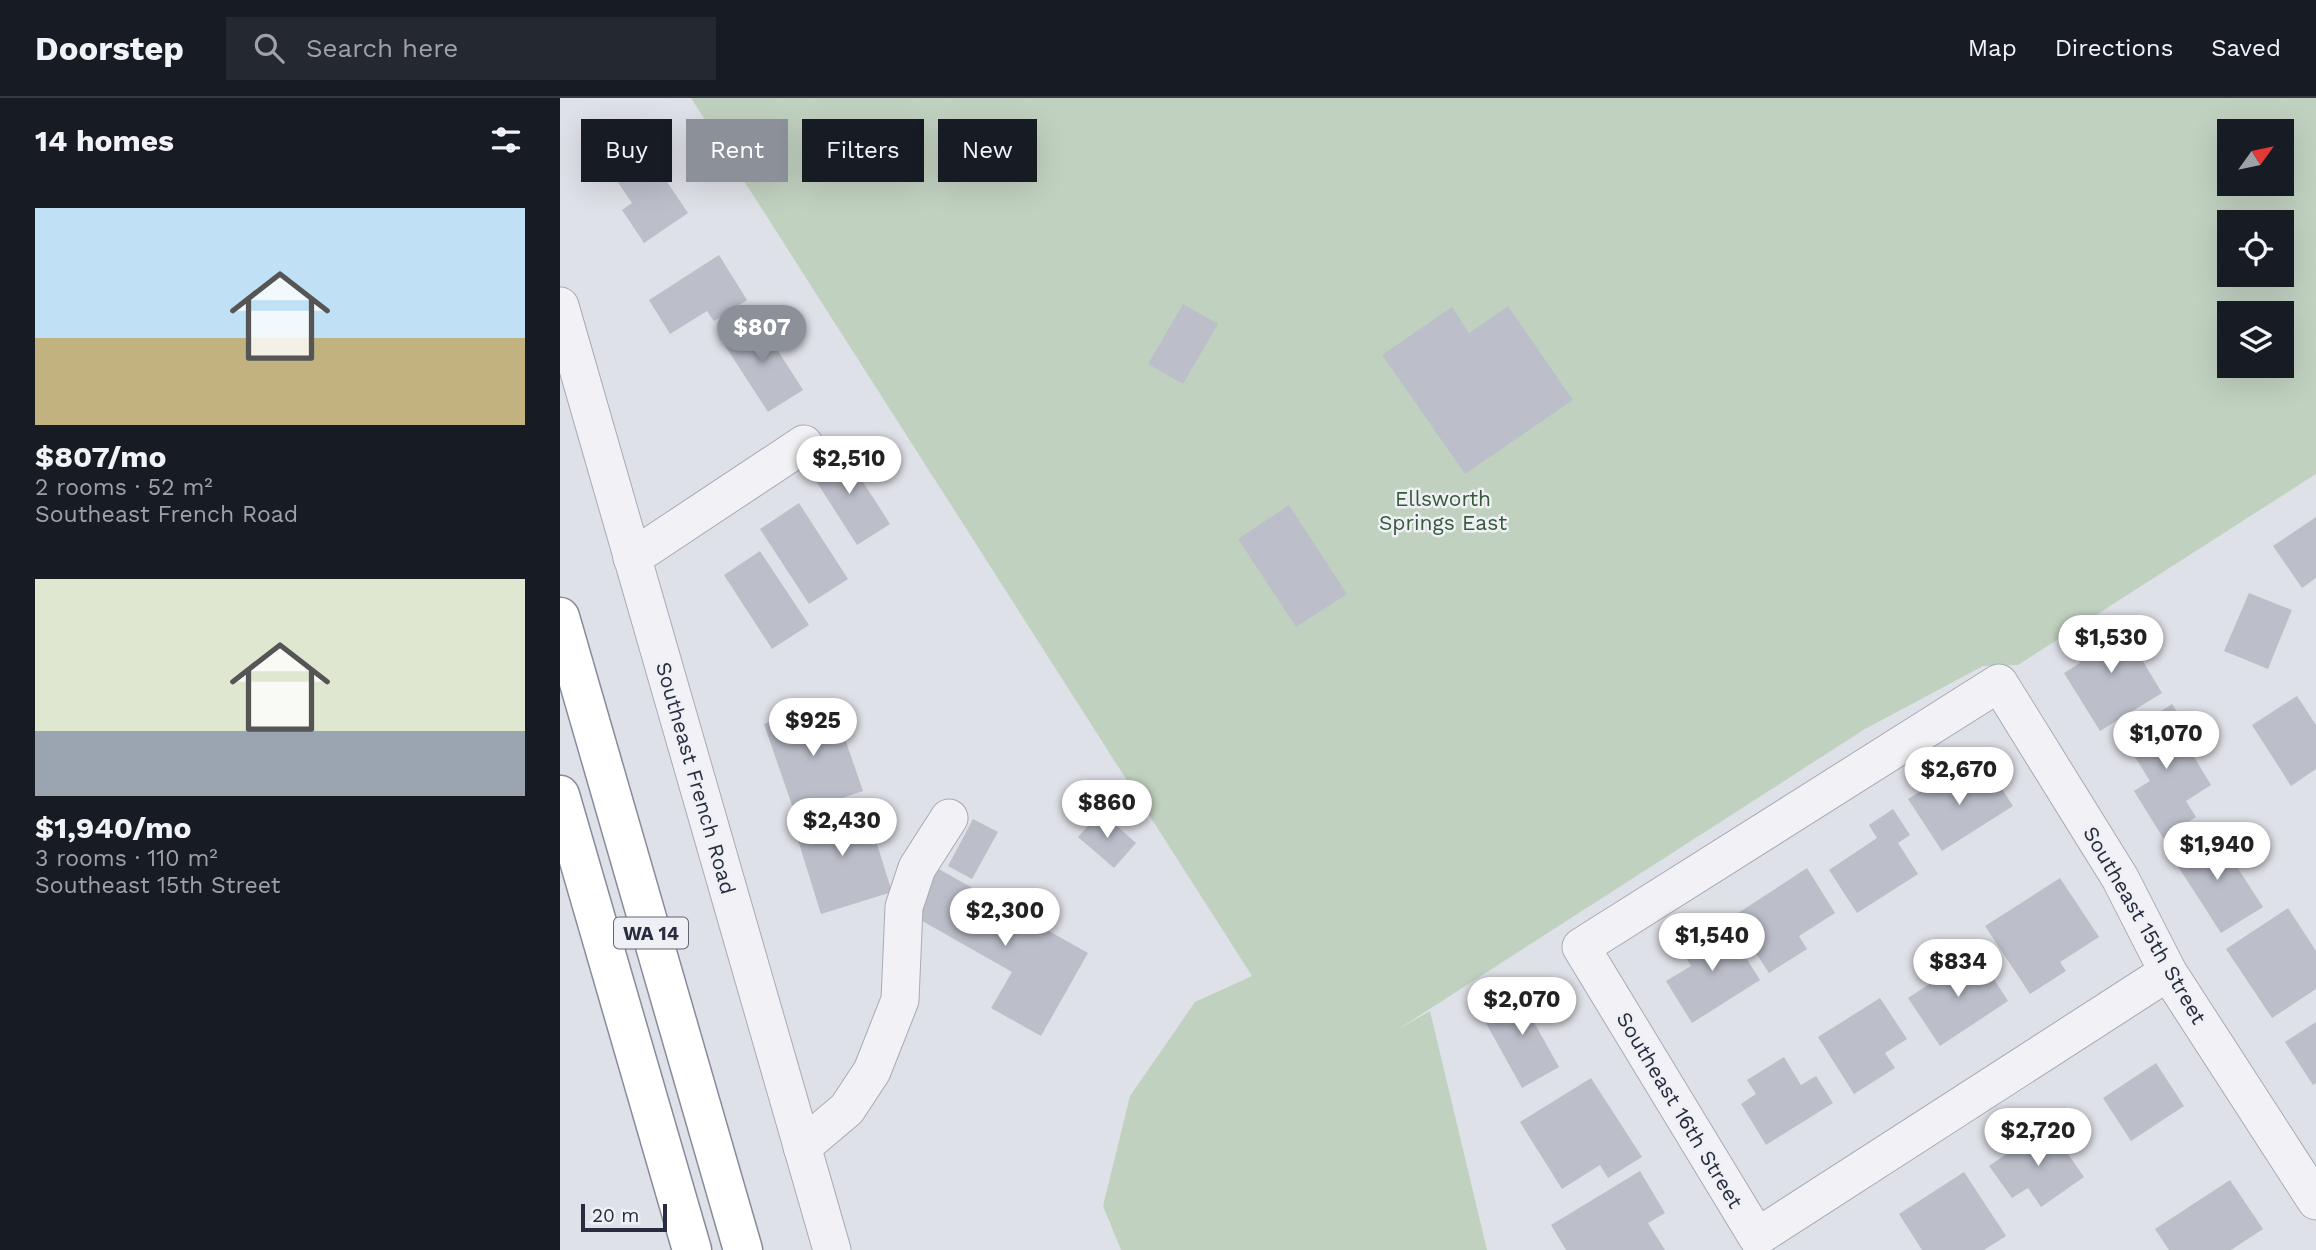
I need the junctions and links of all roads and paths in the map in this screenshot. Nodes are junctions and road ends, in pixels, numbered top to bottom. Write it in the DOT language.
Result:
graph roads {
  1 [pos="560,306"];
  2 [pos="804,443"];
  3 [pos="632,558"];
  4 [pos="560,617"];
  5 [pos="560,795"];
  6 [pos="948,818"];
  7 [pos="1581,947"];
  8 [pos="2168,972"];
  9 [pos="802,1147"];
  10 [pos="2316,1201"];
  11 [pos="692,1250"];
  12 [pos="743,1250"];
  13 [pos="832,1250"];
  1 -- 3 [label="street, Southeast French Road"];
  2 -- 3 [label="street"];
  3 -- 9 [label="street, Southeast French Road"];
  4 -- 12 [label="highway, WA 14"];
  5 -- 11 [label="highway, WA 14"];
  6 -- 9 [label="street"];
  7 -- 8 [label="street, Southeast 16th Street"];
  7 -- 8 [label="street, Southeast 15th Street"];
  8 -- 10 [label="street, Southeast 15th Street"];
  9 -- 13 [label="street, Southeast French Road"];
}
